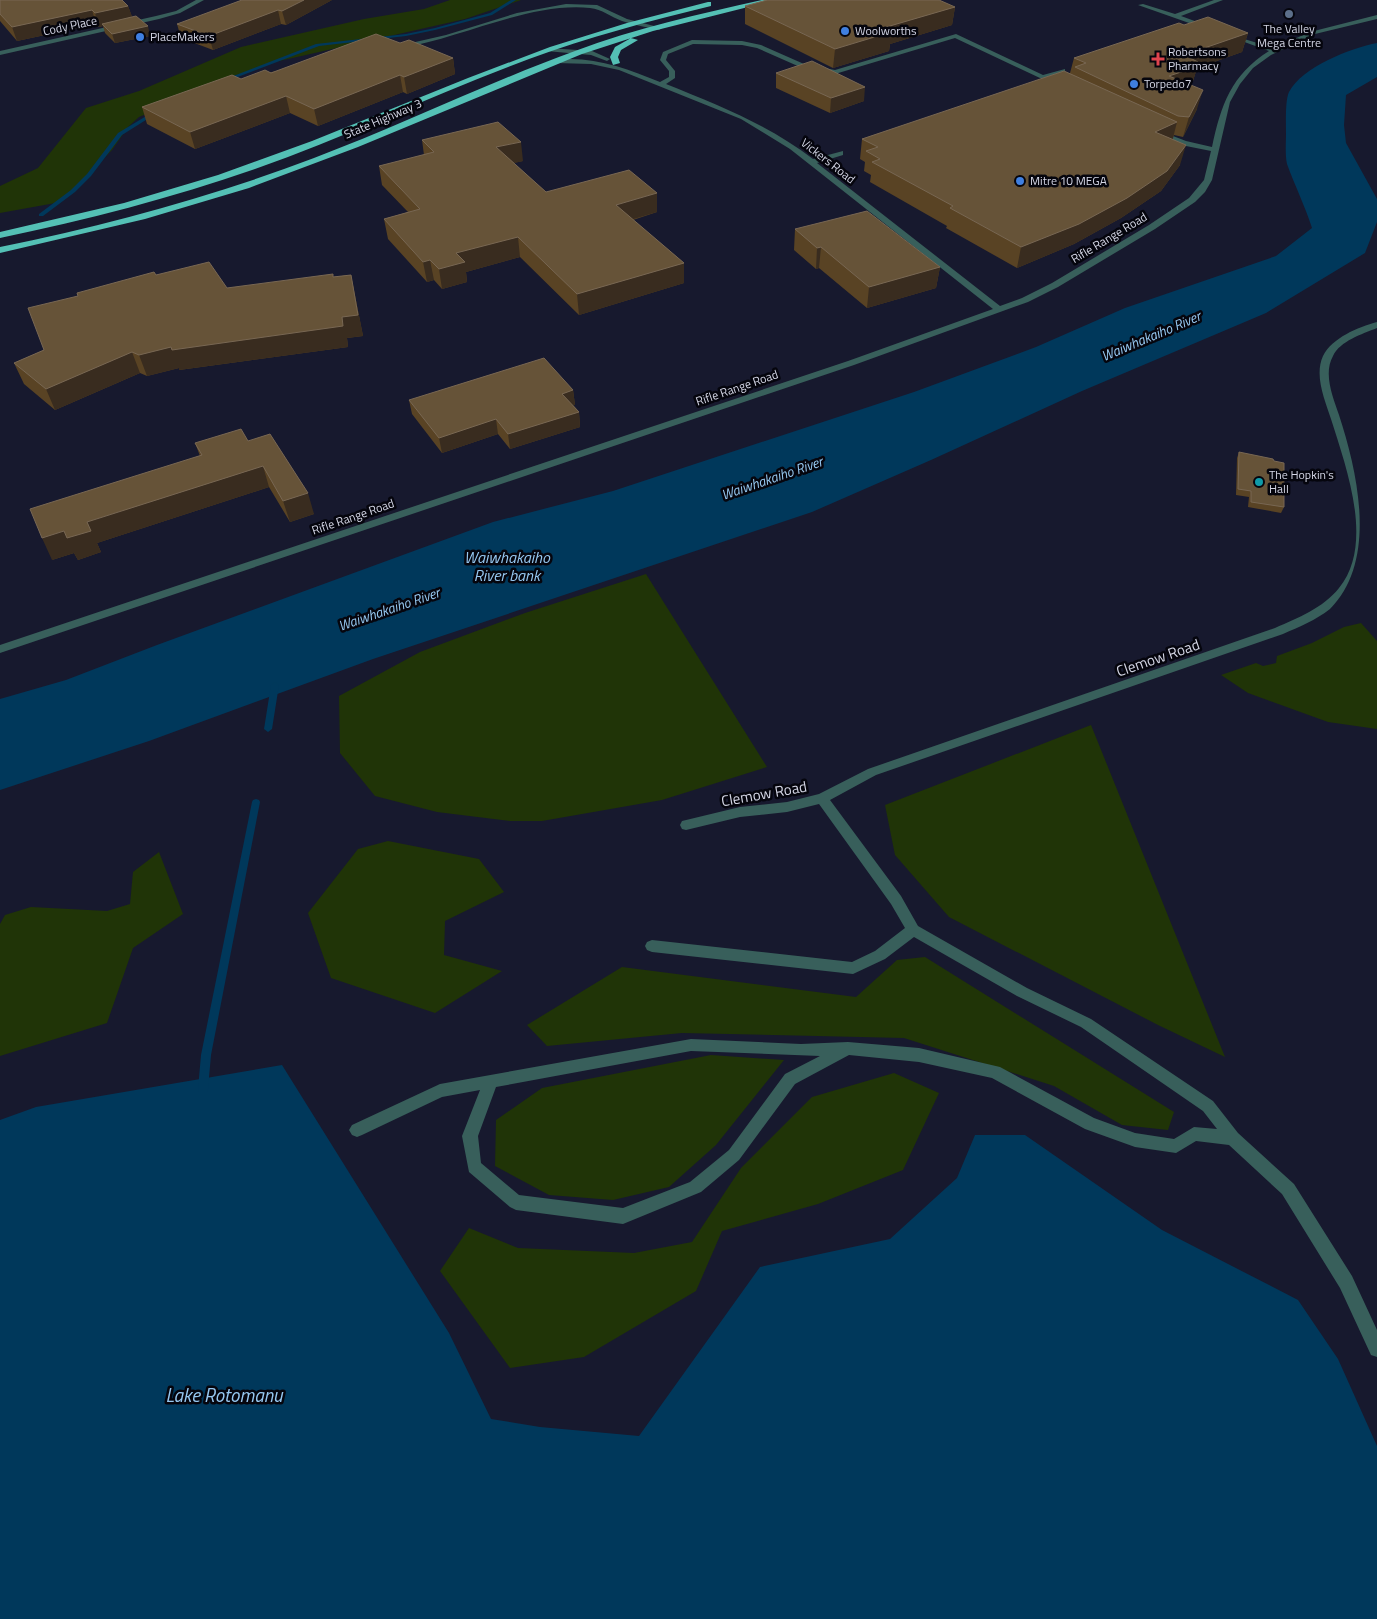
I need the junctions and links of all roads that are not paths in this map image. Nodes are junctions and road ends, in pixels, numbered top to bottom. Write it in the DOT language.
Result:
graph roads {
  1 [pos="201,0"];
  2 [pos="772,0"];
  3 [pos="1220,0"];
  4 [pos="716,2"];
  5 [pos="1142,5"];
  6 [pos="713,13"];
  7 [pos="1176,16"];
  8 [pos="1377,17"];
  9 [pos="635,22"];
  10 [pos="1200,24"];
  11 [pos="659,28"];
  12 [pos="1187,29"];
  13 [pos="393,47"];
  14 [pos="548,50"];
  15 [pos="1275,51"];
  16 [pos="580,52"];
  17 [pos="0,53"];
  18 [pos="556,61"];
  19 [pos="619,66"];
  20 [pos="1063,70"];
  21 [pos="1042,77"];
  22 [pos="1051,81"];
  23 [pos="661,84"];
  24 [pos="1037,86"];
  25 [pos="1068,89"];
  26 [pos="1153,130"];
  27 [pos="1216,150"];
  28 [pos="840,153"];
  29 [pos="812,162"];
  30 [pos="0,236"];
  31 [pos="0,250"];
  32 [pos="999,309"];
  33 [pos="1377,325"];
  34 [pos="0,649"];
  35 [pos="822,798"];
  36 [pos="686,825"];
  37 [pos="913,930"];
  38 [pos="652,946"];
  39 [pos="848,1048"];
  40 [pos="491,1081"];
  41 [pos="357,1130"];
  42 [pos="1233,1138"];
  43 [pos="1377,1349"];
  1 -- 17 [label="street, Cody Place"];
  2 -- 6 [label="highway, State Highway 3"];
  3 -- 7 [label="street"];
  4 -- 9 [label="highway, State Highway 3"];
  5 -- 7 [label="street"];
  6 -- 11 [label="highway, State Highway 3"];
  6 -- 19 [label="highway"];
  7 -- 10 [label="street"];
  8 -- 15 [label="street, Rifle Range Road"];
  9 -- 11 [label="street"];
  9 -- 13 [label="street"];
  9 -- 14 [label="highway, State Highway 3"];
  10 -- 12 [label="street"];
  10 -- 15 [label="street"];
  11 -- 16 [label="highway, State Highway 3"];
  14 -- 16 [label="street, Vickers Road"];
  14 -- 30 [label="highway, State Highway 3"];
  15 -- 27 [label="street, Rifle Range Road"];
  16 -- 18 [label="highway, State Highway 3"];
  16 -- 19 [label="street, Vickers Road"];
  18 -- 19 [label="street, Vickers Road"];
  18 -- 31 [label="highway, State Highway 3"];
  19 -- 23 [label="street, Vickers Road"];
  20 -- 21 [label="street"];
  21 -- 22 [label="street"];
  21 -- 23 [label="street"];
  22 -- 24 [label="street"];
  22 -- 25 [label="street"];
  23 -- 29 [label="street, Vickers Road"];
  26 -- 27 [label="street"];
  27 -- 32 [label="street, Rifle Range Road"];
  28 -- 29 [label="street"];
  29 -- 32 [label="street, Vickers Road"];
  32 -- 34 [label="street, Rifle Range Road"];
  33 -- 35 [label="street, Clemow Road"];
  35 -- 36 [label="street, Clemow Road"];
  35 -- 37 [label="street"];
  37 -- 38 [label="street"];
  37 -- 42 [label="street"];
  39 -- 40 [label="street"];
  39 -- 40 [label="street"];
  39 -- 42 [label="street"];
  40 -- 41 [label="street"];
  42 -- 43 [label="street"];
}
